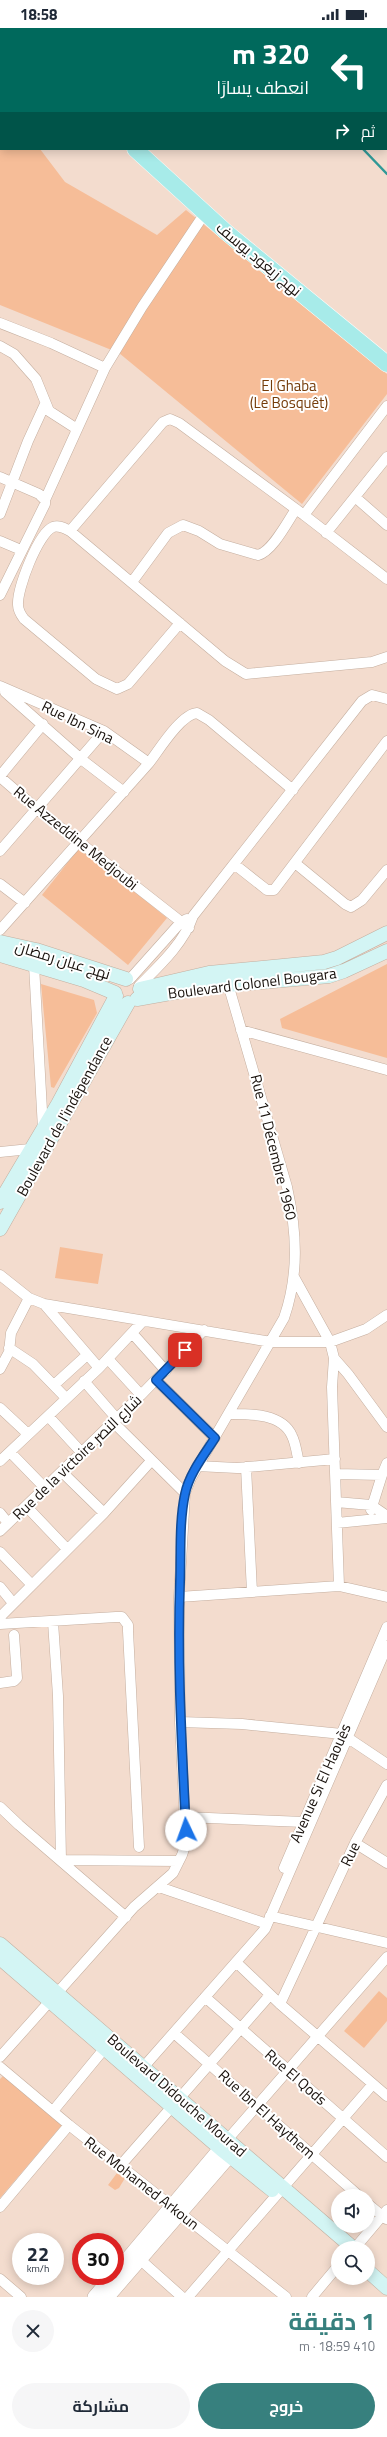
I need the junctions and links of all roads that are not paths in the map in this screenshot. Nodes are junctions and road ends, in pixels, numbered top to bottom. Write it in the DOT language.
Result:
graph roads {
  1 [pos="136,150"];
  2 [pos="205,213"];
  3 [pos="0,323"];
  4 [pos="0,346"];
  5 [pos="387,364"];
  6 [pos="105,368"];
  7 [pos="45,404"];
  8 [pos="387,406"];
  9 [pos="77,429"];
  10 [pos="387,457"];
  11 [pos="0,477"];
  12 [pos="12,482"];
  13 [pos="354,498"];
  14 [pos="45,500"];
  15 [pos="300,512"];
  16 [pos="0,514"];
  17 [pos="386,522"];
  18 [pos="70,531"];
  19 [pos="326,533"];
  20 [pos="0,541"];
  21 [pos="22,550"];
  22 [pos="3,578"];
  23 [pos="387,579"];
  24 [pos="132,582"];
  25 [pos="0,595"];
  26 [pos="180,623"];
  27 [pos="387,657"];
  28 [pos="0,687"];
  29 [pos="387,698"];
  30 [pos="43,724"];
  31 [pos="104,730"];
  32 [pos="387,741"];
  33 [pos="81,759"];
  34 [pos="149,763"];
  35 [pos="0,776"];
  36 [pos="293,790"];
  37 [pos="124,792"];
  38 [pos="37,809"];
  39 [pos="79,842"];
  40 [pos="0,851"];
  41 [pos="295,863"];
  42 [pos="234,864"];
  43 [pos="387,870"];
  44 [pos="0,884"];
  45 [pos="25,903"];
  46 [pos="185,925"];
  47 [pos="0,930"];
  48 [pos="387,933"];
  49 [pos="0,942"];
  50 [pos="387,951"];
  51 [pos="0,955"];
  52 [pos="34,965"];
  53 [pos="228,984"];
  54 [pos="129,991"];
  55 [pos="242,1030"];
  56 [pos="387,1070"];
  57 [pos="43,1129"];
  58 [pos="30,1149"];
  59 [pos="0,1152"];
  60 [pos="27,1170"];
  61 [pos="0,1202"];
  62 [pos="0,1229"];
  63 [pos="0,1275"];
  64 [pos="294,1277"];
  65 [pos="29,1298"];
  66 [pos="44,1304"];
  67 [pos="387,1315"];
  68 [pos="144,1322"];
  69 [pos="204,1330"];
  70 [pos="132,1333"];
  71 [pos="271,1342"];
  72 [pos="330,1342"];
  73 [pos="9,1348"];
  74 [pos="87,1355"];
  75 [pos="334,1358"];
  76 [pos="108,1359"];
  77 [pos="99,1368"];
  78 [pos="0,1369"];
  79 [pos="166,1371"];
  80 [pos="156,1380"];
  81 [pos="84,1381"];
  82 [pos="54,1385"];
  83 [pos="141,1395"];
  84 [pos="66,1398"];
  85 [pos="0,1408"];
  86 [pos="229,1414"];
  87 [pos="48,1416"];
  88 [pos="115,1420"];
  89 [pos="387,1427"];
  90 [pos="28,1434"];
  91 [pos="215,1438"];
  92 [pos="10,1452"];
  93 [pos="82,1453"];
  94 [pos="335,1459"];
  95 [pos="0,1461"];
  96 [pos="151,1461"];
  97 [pos="299,1463"];
  98 [pos="387,1463"];
  99 [pos="197,1466"];
  100 [pos="246,1467"];
  101 [pos="62,1472"];
  102 [pos="336,1474"];
  103 [pos="382,1474"];
  104 [pos="45,1488"];
  105 [pos="185,1493"];
  106 [pos="336,1502"];
  107 [pos="371,1505"];
  108 [pos="26,1506"];
  109 [pos="0,1513"];
  110 [pos="104,1513"];
  111 [pos="387,1517"];
  112 [pos="370,1521"];
  113 [pos="8,1523"];
  114 [pos="337,1523"];
  115 [pos="0,1531"];
  116 [pos="67,1549"];
  117 [pos="0,1552"];
  118 [pos="32,1585"];
  119 [pos="339,1586"];
  120 [pos="0,1587"];
  121 [pos="252,1592"];
  122 [pos="387,1596"];
  123 [pos="179,1597"];
  124 [pos="14,1603"];
  125 [pos="0,1617"];
  126 [pos="52,1622"];
  127 [pos="0,1624"];
  128 [pos="387,1627"];
  129 [pos="14,1635"];
  130 [pos="387,1646"];
  131 [pos="0,1683"];
  132 [pos="180,1722"];
  133 [pos="346,1735"];
  134 [pos="387,1764"];
  135 [pos="387,1785"];
  136 [pos="0,1807"];
  137 [pos="185,1817"];
  138 [pos="304,1822"];
  139 [pos="355,1843"];
  140 [pos="139,1848"];
  141 [pos="61,1860"];
  142 [pos="179,1861"];
  143 [pos="387,1864"];
  144 [pos="159,1887"];
  145 [pos="126,1917"];
  146 [pos="266,1921"];
  147 [pos="316,1925"];
  148 [pos="0,1944"];
  149 [pos="387,1944"];
  150 [pos="387,1957"];
  151 [pos="0,1958"];
  152 [pos="237,1963"];
  153 [pos="379,1967"];
  154 [pos="270,1995"];
  155 [pos="53,1996"];
  156 [pos="205,1997"];
  157 [pos="280,2004"];
  158 [pos="240,2029"];
  159 [pos="174,2033"];
  160 [pos="318,2037"];
  161 [pos="109,2044"];
  162 [pos="0,2057"];
  163 [pos="211,2064"];
  164 [pos="0,2067"];
  165 [pos="287,2069"];
  166 [pos="141,2071"];
  167 [pos="373,2084"];
  168 [pos="387,2096"];
  169 [pos="177,2102"];
  170 [pos="257,2106"];
  171 [pos="53,2111"];
  172 [pos="344,2118"];
  173 [pos="69,2125"];
  174 [pos="226,2148"];
  175 [pos="312,2155"];
  176 [pos="387,2157"];
  177 [pos="120,2166"];
  178 [pos="351,2189"];
  179 [pos="280,2191"];
  180 [pos="0,2207"];
  181 [pos="375,2209"];
  182 [pos="176,2210"];
  183 [pos="385,2215"];
  184 [pos="334,2241"];
  185 [pos="345,2241"];
  186 [pos="361,2241"];
  187 [pos="229,2252"];
  188 [pos="136,2256"];
  189 [pos="124,2266"];
  190 [pos="375,2266"];
  191 [pos="331,2274"];
  192 [pos="387,2276"];
  193 [pos="375,2277"];
  194 [pos="0,2279"];
  195 [pos="104,2285"];
  196 [pos="387,2288"];
  197 [pos="20,2297"];
  198 [pos="94,2297"];
  199 [pos="108,2297"];
  200 [pos="182,2297"];
  201 [pos="188,2297"];
  202 [pos="286,2297"];
  203 [pos="312,2297"];
  1 -- 2 [label="main road, نهج زيغود يوسف"];
  2 -- 5 [label="main road, نهج زيغود يوسف"];
  2 -- 6 [label="street"];
  3 -- 6 [label="street"];
  4 -- 7 [label="street"];
  6 -- 9 [label="street"];
  7 -- 9 [label="street"];
  7 -- 12 [label="street"];
  8 -- 15 [label="street"];
  9 -- 14 [label="street"];
  10 -- 13 [label="street"];
  11 -- 12 [label="street"];
  12 -- 14 [label="street"];
  12 -- 16 [label="street"];
  13 -- 17 [label="street"];
  13 -- 19 [label="street"];
  14 -- 21 [label="street"];
  15 -- 18 [label="street"];
  15 -- 19 [label="street"];
  15 -- 24 [label="street"];
  18 -- 24 [label="street"];
  18 -- 26 [label="street"];
  19 -- 23 [label="street"];
  20 -- 21 [label="street"];
  21 -- 22 [label="street"];
  22 -- 25 [label="street"];
  24 -- 26 [label="street"];
  26 -- 27 [label="street"];
  28 -- 30 [label="street"];
  28 -- 31 [label="street, Rue Ibn Sina"];
  29 -- 36 [label="street"];
  30 -- 33 [label="street"];
  30 -- 35 [label="street"];
  31 -- 33 [label="street"];
  31 -- 34 [label="street, Rue Ibn Sina"];
  32 -- 41 [label="street"];
  33 -- 37 [label="street"];
  33 -- 38 [label="street"];
  34 -- 36 [label="street"];
  34 -- 37 [label="street"];
  35 -- 38 [label="street, Rue Azzeddine Medjoubi"];
  36 -- 42 [label="street"];
  37 -- 39 [label="street"];
  38 -- 39 [label="street, Rue Azzeddine Medjoubi"];
  38 -- 40 [label="street"];
  39 -- 45 [label="street"];
  39 -- 46 [label="street, Rue Azzeddine Medjoubi"];
  41 -- 42 [label="street"];
  41 -- 43 [label="street"];
  42 -- 46 [label="street"];
  44 -- 45 [label="street"];
  45 -- 47 [label="street"];
  46 -- 54 [label="street"];
  48 -- 54 [label="main road"];
  49 -- 54 [label="main road, نهج عبان رمضان"];
  50 -- 53 [label="main road, Boulevard Colonel Bougara"];
  51 -- 52 [label="main road, نهج عبان رمضان"];
  52 -- 54 [label="main road, نهج عبان رمضان"];
  52 -- 57 [label="street"];
  53 -- 54 [label="main road, Boulevard Colonel Bougara"];
  53 -- 55 [label="street, Rue 11 Décembre 1960"];
  54 -- 57 [label="main road, Boulevard de l'indépendance"];
  54 -- 60 [label="main road, Boulevard de l'indépendance"];
  55 -- 56 [label="street"];
  55 -- 64 [label="street, Rue 11 Décembre 1960"];
  57 -- 58 [label="main road, Boulevard de l'indépendance"];
  58 -- 59 [label="street"];
  58 -- 60 [label="main road, Boulevard de l'indépendance"];
  60 -- 61 [label="main road, Boulevard de l'indépendance"];
  60 -- 62 [label="main road, Boulevard de l'indépendance"];
  63 -- 65 [label="street"];
  64 -- 71 [label="street, Rue 11 Décembre 1960"];
  64 -- 72 [label="street"];
  65 -- 66 [label="street"];
  65 -- 73 [label="street"];
  66 -- 68 [label="street"];
  66 -- 74 [label="street"];
  67 -- 72 [label="street"];
  68 -- 69 [label="street"];
  68 -- 70 [label="street"];
  69 -- 71 [label="street"];
  69 -- 79 [label="street, Rue de la victoire شارع النصر"];
  70 -- 76 [label="street"];
  70 -- 79 [label="street"];
  71 -- 72 [label="street"];
  71 -- 86 [label="street, Rue 11 Décembre 1960"];
  72 -- 75 [label="street"];
  73 -- 78 [label="street"];
  73 -- 82 [label="street"];
  74 -- 77 [label="street"];
  74 -- 82 [label="street"];
  75 -- 89 [label="street"];
  75 -- 94 [label="street"];
  76 -- 77 [label="street"];
  76 -- 83 [label="street"];
  77 -- 81 [label="street"];
  79 -- 80 [label="street, Rue de la victoire شارع النصر"];
  80 -- 83 [label="street, Rue de la victoire شارع النصر"];
  80 -- 91 [label="street"];
  81 -- 84 [label="street"];
  81 -- 88 [label="street"];
  82 -- 84 [label="street"];
  83 -- 88 [label="street, Rue de la victoire شارع النصر"];
  84 -- 87 [label="street"];
  85 -- 90 [label="street"];
  86 -- 91 [label="street, Rue 11 Décembre 1960"];
  86 -- 97 [label="street"];
  87 -- 90 [label="street"];
  87 -- 93 [label="street"];
  88 -- 93 [label="street, Rue de la victoire شارع النصر"];
  88 -- 96 [label="street"];
  90 -- 92 [label="street"];
  91 -- 99 [label="street, Rue 11 Décembre 1960"];
  92 -- 95 [label="street"];
  92 -- 104 [label="street"];
  93 -- 101 [label="street, Rue de la victoire شارع النصر"];
  94 -- 97 [label="street"];
  94 -- 102 [label="street"];
  96 -- 105 [label="street"];
  96 -- 110 [label="street"];
  97 -- 100 [label="street"];
  98 -- 103 [label="street"];
  99 -- 100 [label="street"];
  99 -- 105 [label="street, Rue 11 Décembre 1960"];
  100 -- 121 [label="street"];
  101 -- 104 [label="street, Rue de la victoire شارع النصر"];
  101 -- 110 [label="street"];
  102 -- 103 [label="street"];
  102 -- 106 [label="street"];
  103 -- 107 [label="street"];
  104 -- 108 [label="street, Rue de la victoire شارع النصر"];
  105 -- 123 [label="street, Rue 11 Décembre 1960"];
  106 -- 107 [label="street"];
  106 -- 114 [label="street"];
  107 -- 111 [label="street"];
  107 -- 112 [label="street"];
  108 -- 113 [label="street, Rue de la victoire شارع النصر"];
  108 -- 116 [label="street"];
  109 -- 113 [label="street"];
  110 -- 116 [label="street"];
  111 -- 112 [label="street"];
  112 -- 114 [label="street"];
  113 -- 115 [label="street, Rue de la victoire شارع النصر"];
  114 -- 119 [label="street"];
  116 -- 118 [label="street"];
  117 -- 118 [label="street"];
  118 -- 124 [label="street"];
  119 -- 121 [label="street"];
  119 -- 122 [label="street"];
  120 -- 124 [label="street"];
  121 -- 123 [label="street"];
  123 -- 132 [label="street, Rue 11 Décembre 1960"];
  124 -- 125 [label="street"];
  126 -- 127 [label="street"];
  126 -- 140 [label="street"];
  126 -- 141 [label="street"];
  128 -- 133 [label="street, Avenue Si El Haouès"];
  129 -- 131 [label="street"];
  130 -- 133 [label="street, Avenue Si El Haouès"];
  132 -- 133 [label="street"];
  132 -- 137 [label="street, Rue 11 Décembre 1960"];
  133 -- 134 [label="street"];
  133 -- 138 [label="street, Avenue Si El Haouès"];
  133 -- 146 [label="street, Avenue Si El Haouès"];
  135 -- 139 [label="street, Rue"];
  136 -- 141 [label="street"];
  137 -- 138 [label="street"];
  137 -- 142 [label="street, Rue 11 Décembre 1960"];
  138 -- 146 [label="street, Avenue Si El Haouès"];
  139 -- 143 [label="street"];
  139 -- 147 [label="street, Rue"];
  141 -- 142 [label="street"];
  141 -- 145 [label="street"];
  142 -- 144 [label="street, Rue 11 Décembre 1960"];
  144 -- 145 [label="street, Rue 11 Décembre 1960"];
  144 -- 146 [label="street"];
  145 -- 155 [label="street, Rue 11 Décembre 1960"];
  146 -- 147 [label="street"];
  146 -- 152 [label="street, Avenue Si El Haouès"];
  147 -- 149 [label="street"];
  147 -- 157 [label="street, Rue"];
  148 -- 155 [label="main road, Boulevard Didouche Mourad"];
  149 -- 153 [label="street"];
  150 -- 153 [label="street"];
  151 -- 155 [label="main road, Boulevard Didouche Mourad"];
  152 -- 154 [label="street"];
  152 -- 156 [label="street, Avenue Si El Haouès"];
  153 -- 160 [label="street"];
  154 -- 157 [label="street"];
  154 -- 158 [label="street"];
  155 -- 161 [label="main road, Boulevard Didouche Mourad"];
  155 -- 162 [label="street, Rue 11 Décembre 1960"];
  156 -- 158 [label="street, Rue El Qods"];
  156 -- 159 [label="street, Avenue Si El Haouès"];
  157 -- 160 [label="street"];
  158 -- 163 [label="street"];
  158 -- 165 [label="street, Rue El Qods"];
  159 -- 163 [label="street, Rue Ibn El Haythem"];
  159 -- 166 [label="street, Avenue Si El Haouès"];
  160 -- 165 [label="street"];
  160 -- 167 [label="street"];
  161 -- 166 [label="main road, Boulevard Didouche Mourad"];
  161 -- 171 [label="street"];
  163 -- 169 [label="street"];
  163 -- 170 [label="street, Rue Ibn El Haythem"];
  164 -- 171 [label="street, Rue Mohamed Arkoun"];
  165 -- 170 [label="street"];
  165 -- 172 [label="street, Rue El Qods"];
  166 -- 169 [label="main road, Boulevard Didouche Mourad"];
  167 -- 168 [label="street"];
  167 -- 172 [label="street"];
  169 -- 174 [label="main road, Boulevard Didouche Mourad"];
  169 -- 177 [label="street"];
  170 -- 174 [label="street"];
  170 -- 175 [label="street, Rue Ibn El Haythem"];
  171 -- 173 [label="street, Rue Mohamed Arkoun"];
  172 -- 175 [label="street"];
  172 -- 176 [label="street, Rue El Qods"];
  173 -- 177 [label="street, Rue Mohamed Arkoun"];
  173 -- 180 [label="street"];
  174 -- 179 [label="main road, Boulevard Didouche Mourad"];
  174 -- 182 [label="street"];
  175 -- 178 [label="street, Rue Ibn El Haythem"];
  175 -- 179 [label="street"];
  177 -- 182 [label="street, Rue Mohamed Arkoun"];
  179 -- 184 [label="main road, Boulevard Didouche Mourad"];
  179 -- 185 [label="main road, Boulevard Didouche Mourad"];
  179 -- 187 [label="street"];
  181 -- 183 [label="street"];
  182 -- 187 [label="street, Rue Mohamed Arkoun"];
  182 -- 188 [label="street"];
  183 -- 186 [label="street"];
  187 -- 201 [label="street"];
  187 -- 202 [label="street, Rue Mohamed Arkoun"];
  188 -- 189 [label="street"];
  188 -- 199 [label="street"];
  188 -- 200 [label="street"];
  190 -- 192 [label="main road"];
  191 -- 203 [label="street"];
  193 -- 196 [label="main road"];
  194 -- 197 [label="street"];
  195 -- 198 [label="street"];
}
